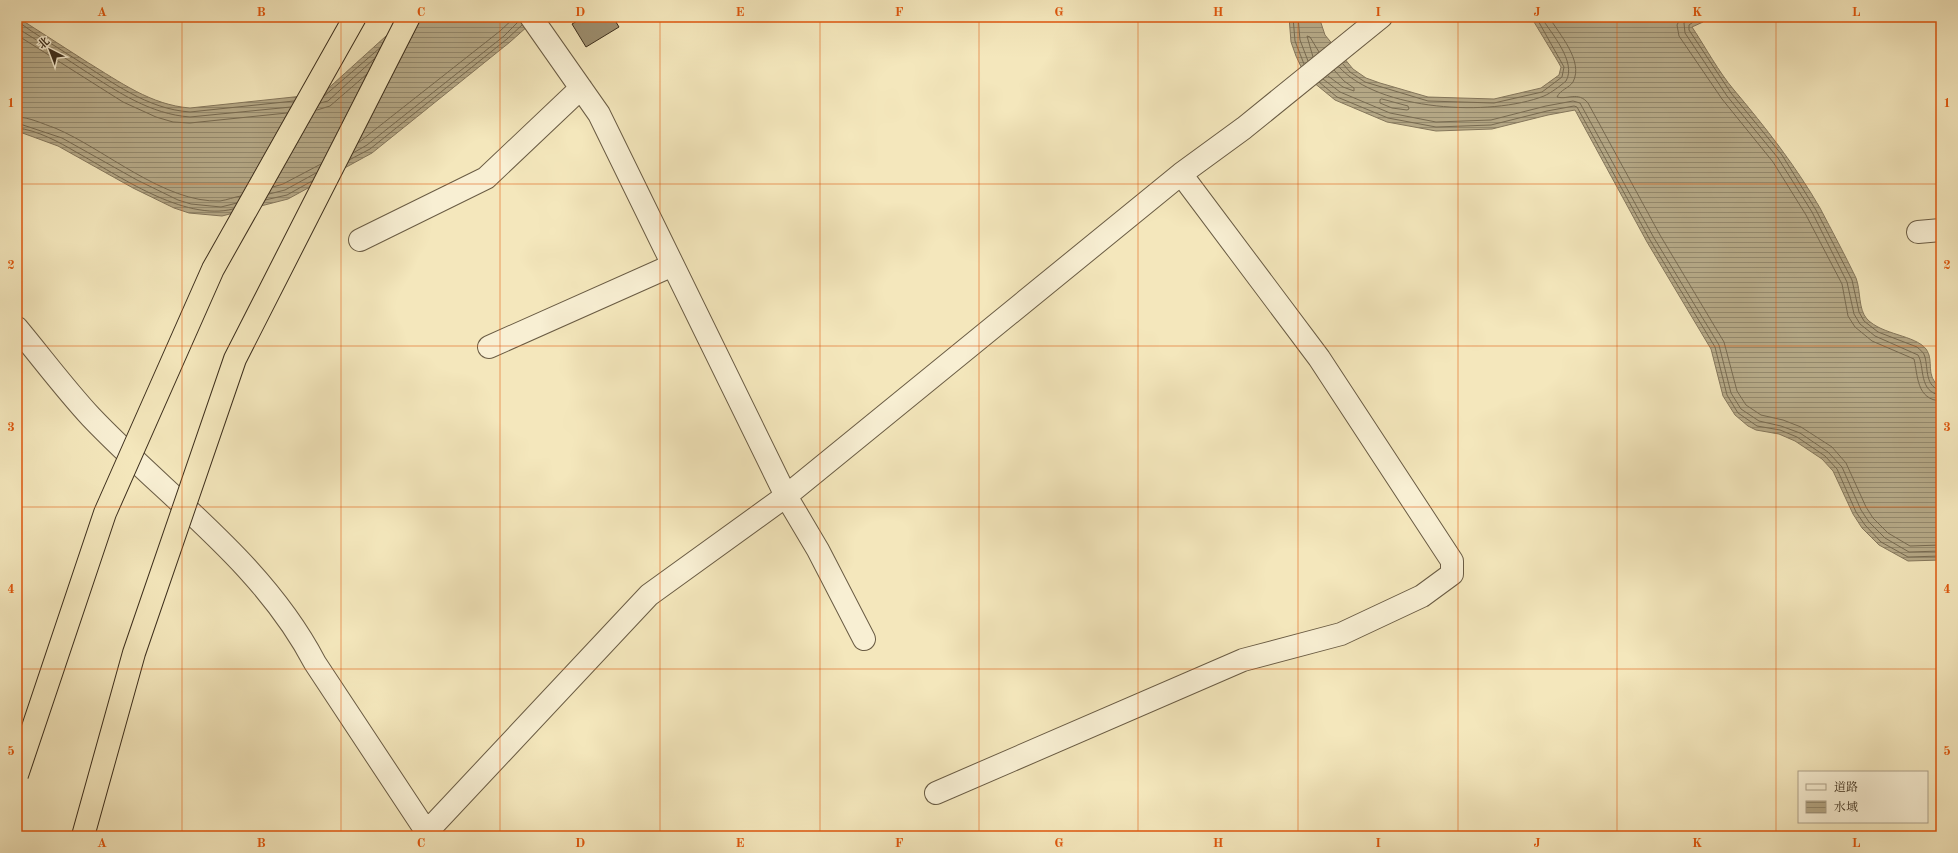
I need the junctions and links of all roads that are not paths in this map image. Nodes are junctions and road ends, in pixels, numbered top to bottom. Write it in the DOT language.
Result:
graph roads {
  1 [pos="355,17"];
  2 [pos="409,17"];
  3 [pos="531,17"];
  4 [pos="1378,20"];
  5 [pos="575,80"];
  6 [pos="1181,174"];
  7 [pos="1941,230"];
  8 [pos="1918,232"];
  9 [pos="360,240"];
  10 [pos="673,265"];
  11 [pos="17,328"];
  12 [pos="489,347"];
  13 [pos="786,496"];
  14 [pos="864,639"];
  15 [pos="17,775"];
  16 [pos="936,793"];
  17 [pos="425,834"];
  18 [pos="83,836"];
  1 -- 15 [label="main road, bridge"];
  2 -- 18 [label="main road, bridge"];
  3 -- 5 [label="street"];
  4 -- 6 [label="street"];
  5 -- 9 [label="street"];
  5 -- 10 [label="street"];
  6 -- 13 [label="street"];
  6 -- 16 [label="street"];
  7 -- 8 [label="street"];
  10 -- 12 [label="street"];
  10 -- 13 [label="street"];
  11 -- 17 [label="street"];
  13 -- 14 [label="street"];
  13 -- 17 [label="street"];
}
